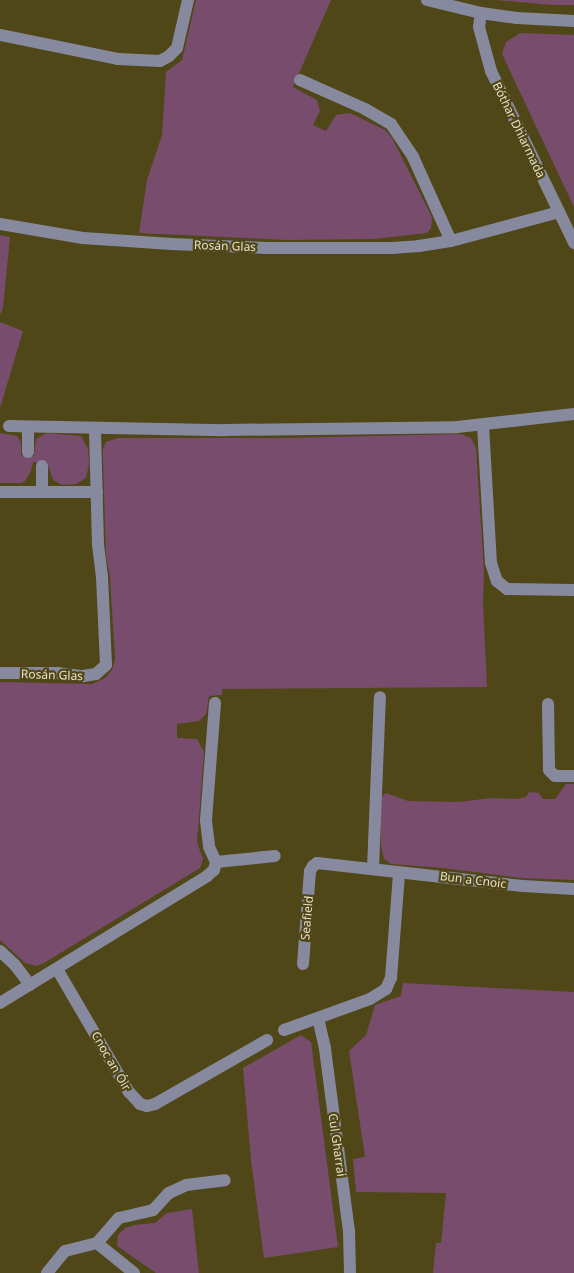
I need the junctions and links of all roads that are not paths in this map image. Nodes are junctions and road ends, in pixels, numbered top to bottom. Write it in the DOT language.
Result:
graph roads {
  1 [pos="188,0"];
  2 [pos="427,0"];
  3 [pos="481,13"];
  4 [pos="574,21"];
  5 [pos="0,35"];
  6 [pos="300,80"];
  7 [pos="559,212"];
  8 [pos="0,224"];
  9 [pos="451,240"];
  10 [pos="574,243"];
  11 [pos="574,414"];
  12 [pos="483,425"];
  13 [pos="9,426"];
  14 [pos="28,427"];
  15 [pos="95,429"];
  16 [pos="28,452"];
  17 [pos="42,466"];
  18 [pos="0,492"];
  19 [pos="42,492"];
  20 [pos="97,492"];
  21 [pos="574,590"];
  22 [pos="0,674"];
  23 [pos="380,697"];
  24 [pos="215,702"];
  25 [pos="548,704"];
  26 [pos="574,776"];
  27 [pos="275,856"];
  28 [pos="216,862"];
  29 [pos="373,869"];
  30 [pos="310,871"];
  31 [pos="399,873"];
  32 [pos="574,889"];
  33 [pos="0,952"];
  34 [pos="303,964"];
  35 [pos="57,969"];
  36 [pos="30,985"];
  37 [pos="0,1004"];
  38 [pos="318,1018"];
  39 [pos="284,1030"];
  40 [pos="268,1040"];
  41 [pos="225,1180"];
  42 [pos="97,1243"];
  43 [pos="47,1273"];
  44 [pos="134,1273"];
  45 [pos="350,1273"];
  1 -- 5 [label="street"];
  2 -- 3 [label="street"];
  3 -- 4 [label="street"];
  3 -- 7 [label="street, Bóthar Dhiarmada"];
  6 -- 9 [label="street"];
  7 -- 9 [label="street, Rosán Glas"];
  7 -- 10 [label="street, Bóthar Dhiarmada"];
  8 -- 9 [label="street, Rosán Glas"];
  11 -- 12 [label="street"];
  12 -- 15 [label="street"];
  12 -- 21 [label="street"];
  13 -- 14 [label="street"];
  14 -- 15 [label="street"];
  14 -- 16 [label="street"];
  15 -- 20 [label="street, Rosán Glas"];
  17 -- 19 [label="street"];
  18 -- 19 [label="street"];
  19 -- 20 [label="street"];
  20 -- 22 [label="street, Rosán Glas"];
  23 -- 29 [label="street"];
  24 -- 28 [label="street"];
  25 -- 26 [label="street"];
  27 -- 28 [label="street"];
  28 -- 35 [label="street"];
  29 -- 30 [label="street, Bun a Cnoic"];
  29 -- 31 [label="street, Bun a Cnoic"];
  30 -- 34 [label="street, Seafield"];
  31 -- 32 [label="street, Bun a Cnoic"];
  31 -- 38 [label="street"];
  33 -- 36 [label="street"];
  35 -- 36 [label="street"];
  35 -- 40 [label="street, Cnoc an Óir"];
  36 -- 37 [label="street"];
  38 -- 39 [label="street"];
  38 -- 45 [label="street, Cul Gharrai"];
  41 -- 42 [label="street"];
  42 -- 43 [label="street"];
  42 -- 44 [label="street"];
}
